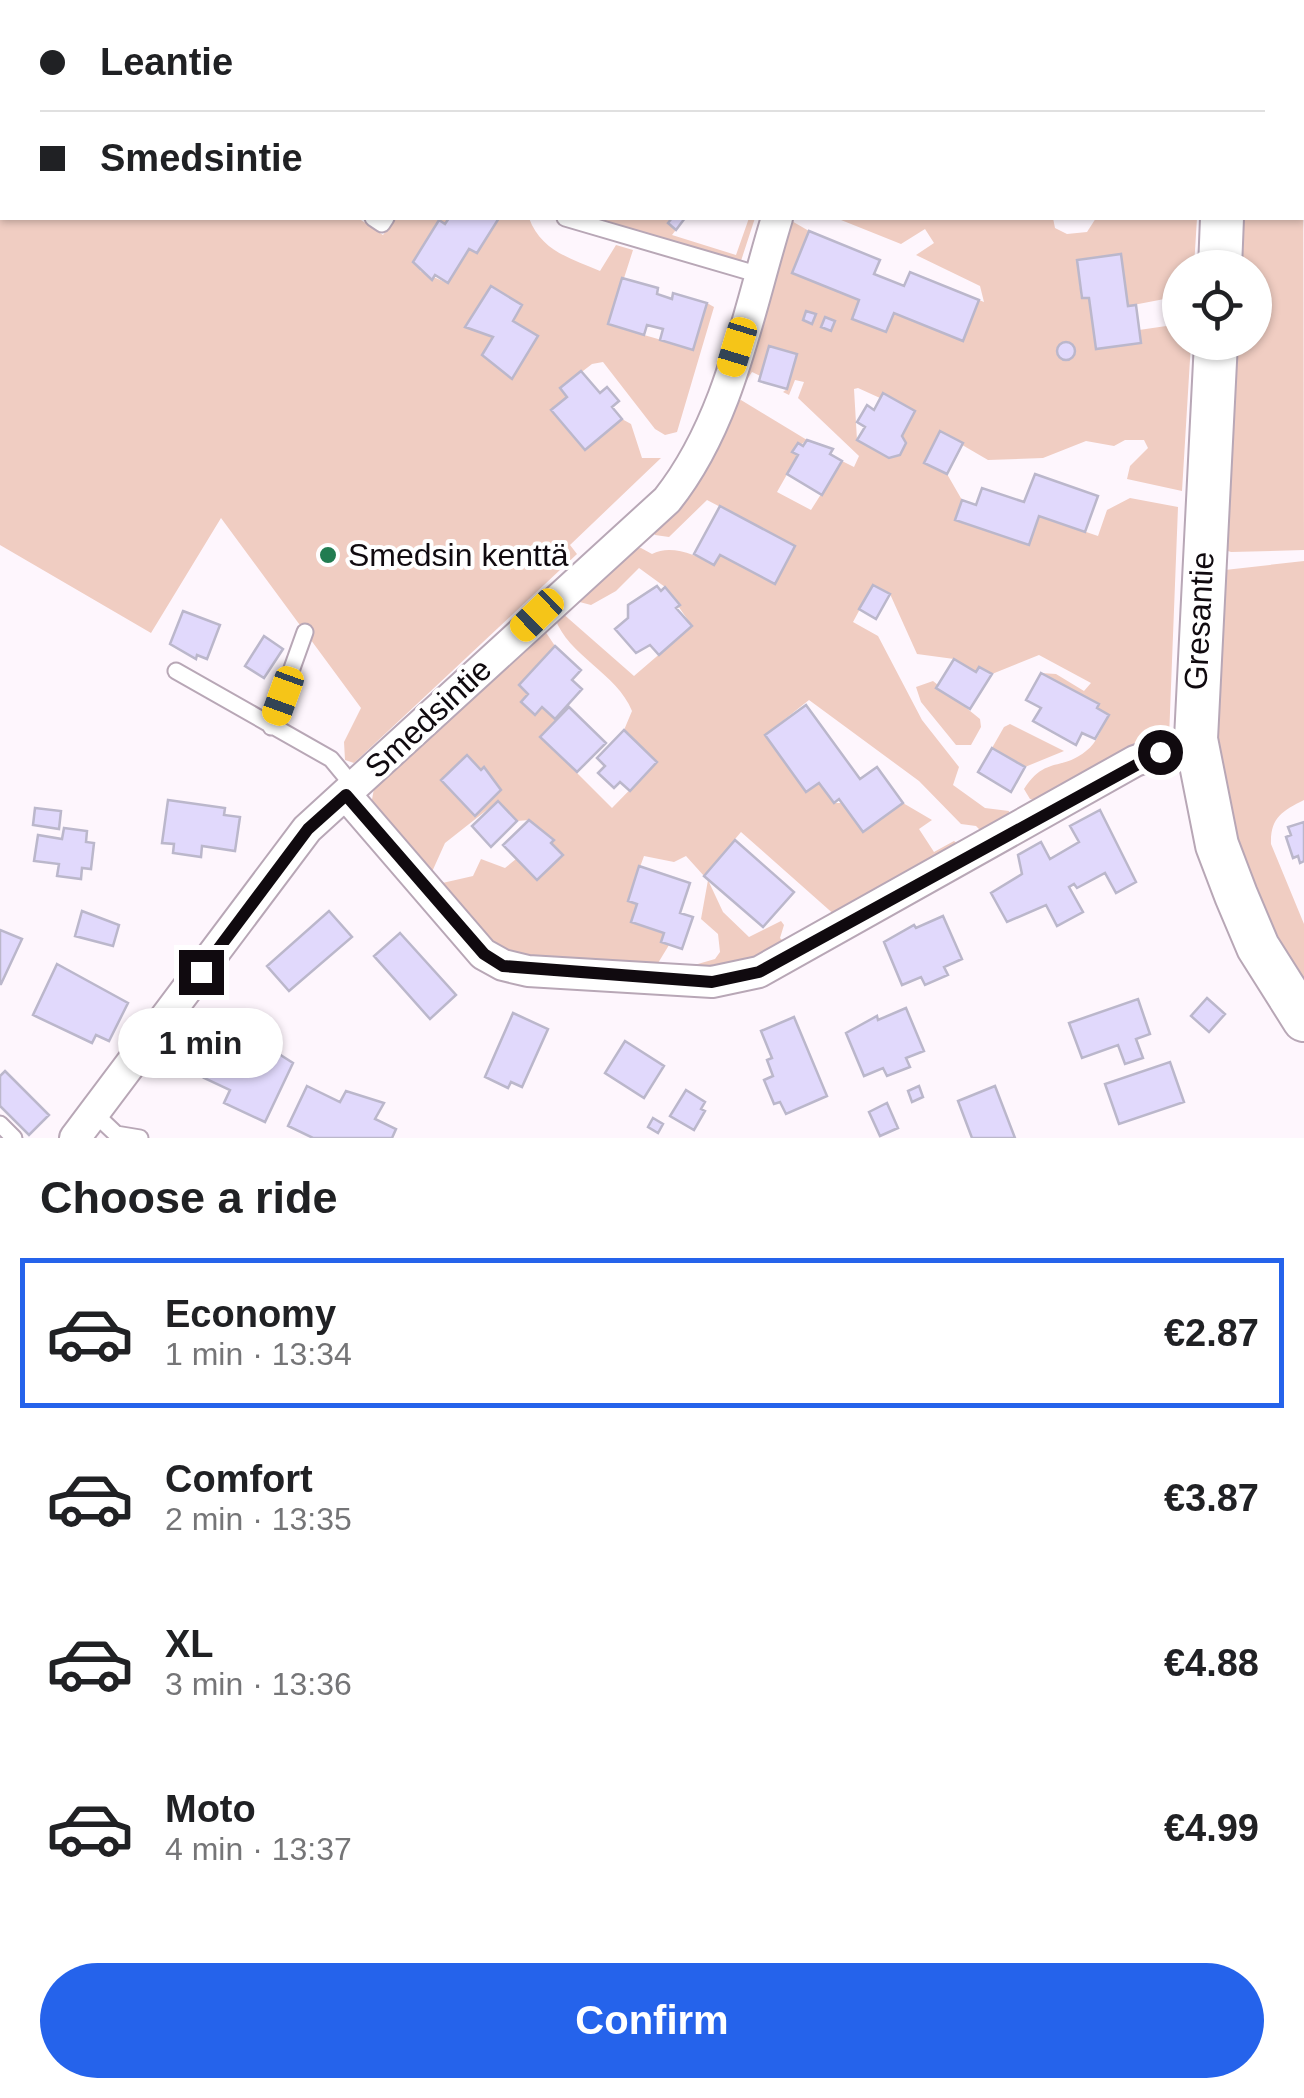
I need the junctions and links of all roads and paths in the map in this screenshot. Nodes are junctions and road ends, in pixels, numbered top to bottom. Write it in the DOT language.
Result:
graph roads {
  1 [pos="572,220"];
  2 [pos="776,220"];
  3 [pos="1222,220"];
  4 [pos="1221,250"];
  5 [pos="760,275"];
  6 [pos="1215,360"];
  7 [pos="305,632"];
  8 [pos="176,671"];
  9 [pos="272,727"];
  10 [pos="1196,739"];
  11 [pos="350,791"];
  12 [pos="1304,1020"];
  13 [pos="98,1110"];
  14 [pos="0,1124"];
  15 [pos="14,1138"];
  16 [pos="75,1138"];
  17 [pos="140,1138"];
  1 -- 5 [label="lane"];
  2 -- 5 [label="street, Smedsintie"];
  3 -- 4 [label="main road"];
  5 -- 11 [label="street, Smedsintie"];
  6 -- 10 [label="main road, Gresantie"];
  7 -- 9 [label="lane"];
  8 -- 9 [label="lane"];
  9 -- 11 [label="lane"];
  10 -- 11 [label="street"];
  10 -- 12 [label="main road, Gresantie"];
  11 -- 13 [label="street, Smedsintie"];
  13 -- 16 [label="street, Smedsintie"];
  13 -- 17 [label="lane"];
  14 -- 15 [label="lane"];
}
